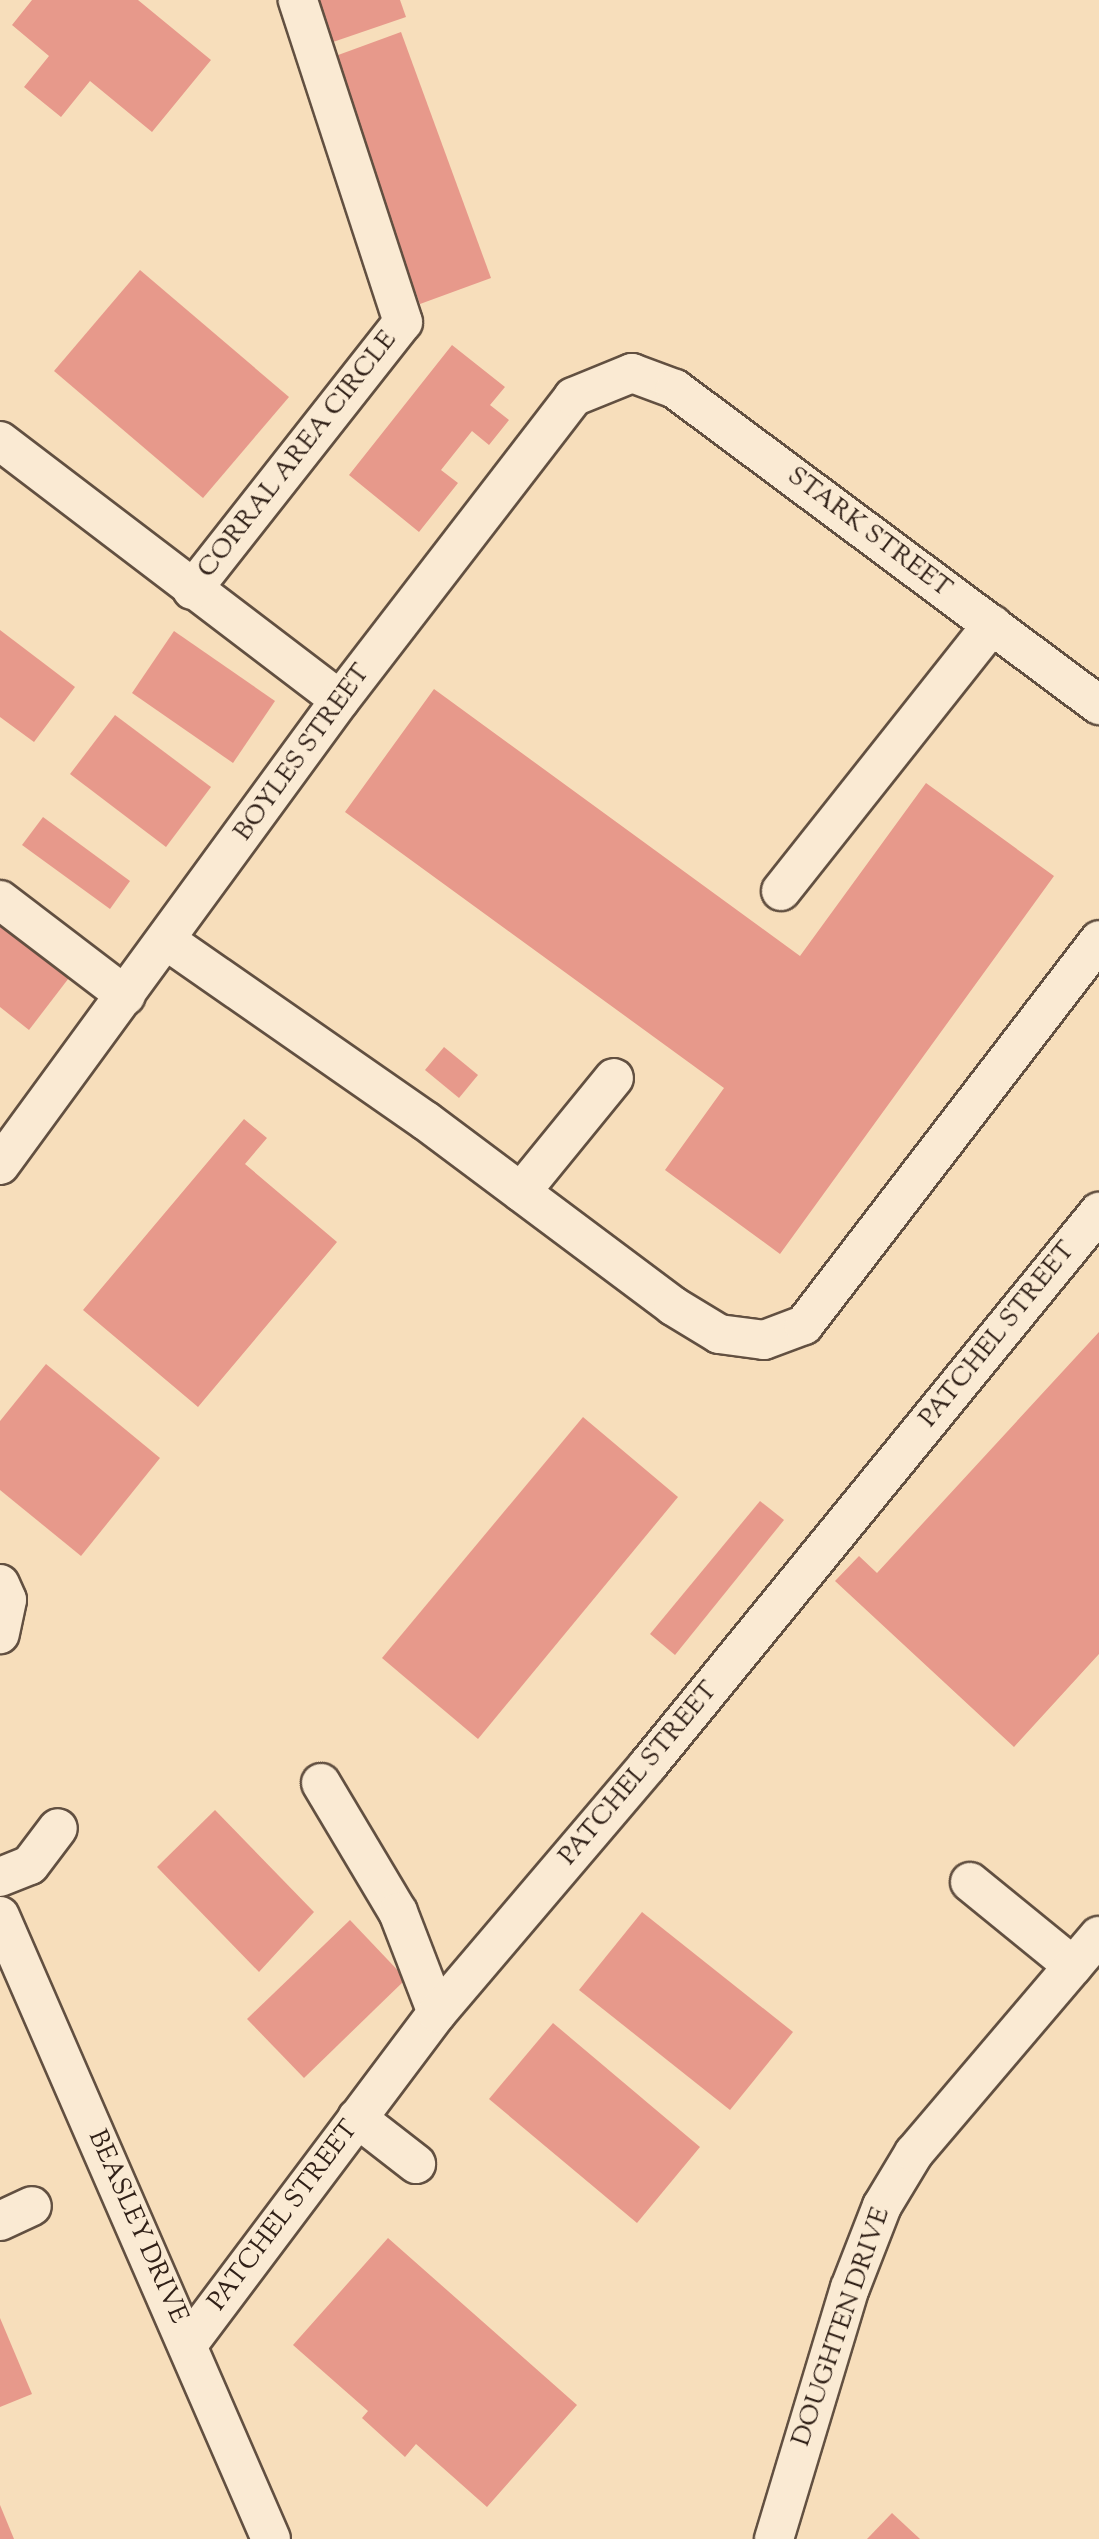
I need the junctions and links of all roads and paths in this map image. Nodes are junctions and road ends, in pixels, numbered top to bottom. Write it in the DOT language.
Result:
graph roads {
  1 [pos="298,0"];
  2 [pos="632,373"];
  3 [pos="0,441"];
  4 [pos="192,590"];
  5 [pos="992,625"];
  6 [pos="340,700"];
  7 [pos="1099,705"];
  8 [pos="781,891"];
  9 [pos="0,900"];
  10 [pos="1099,940"];
  11 [pos="167,941"];
  12 [pos="126,996"];
  13 [pos="614,1077"];
  14 [pos="0,1165"];
  15 [pos="521,1192"];
  16 [pos="1099,1212"];
  17 [pos="0,1584"];
  18 [pos="0,1634"];
  19 [pos="321,1783"];
  20 [pos="58,1828"];
  21 [pos="0,1877"];
  22 [pos="970,1882"];
  23 [pos="0,1916"];
  24 [pos="1099,1936"];
  25 [pos="1073,1966"];
  26 [pos="437,2013"];
  27 [pos="357,2118"];
  28 [pos="416,2164"];
  29 [pos="189,2343"];
  30 [pos="271,2539"];
  31 [pos="774,2539"];
  1 -- 4 [label="street, CORRAL AREA CIRCLE"];
  2 -- 5 [label="street, STARK STREET"];
  2 -- 6 [label="street, BOYLES STREET"];
  3 -- 4 [label="street"];
  4 -- 6 [label="street"];
  5 -- 7 [label="street, STARK STREET"];
  5 -- 8 [label="street"];
  6 -- 11 [label="street, BOYLES STREET"];
  9 -- 12 [label="street"];
  10 -- 15 [label="street"];
  11 -- 12 [label="street, BOYLES STREET"];
  11 -- 15 [label="street"];
  12 -- 14 [label="street, BOYLES STREET"];
  13 -- 15 [label="street"];
  16 -- 26 [label="street, PATCHEL STREET"];
  17 -- 18 [label="street"];
  19 -- 26 [label="street"];
  20 -- 21 [label="street"];
  22 -- 25 [label="street"];
  23 -- 29 [label="street, BEASLEY DRIVE"];
  24 -- 25 [label="street, DOUGHTEN DRIVE"];
  25 -- 31 [label="street, DOUGHTEN DRIVE"];
  26 -- 27 [label="street, PATCHEL STREET"];
  27 -- 28 [label="street"];
  27 -- 29 [label="street, PATCHEL STREET"];
  29 -- 30 [label="street, BEASLEY DRIVE"];
}
